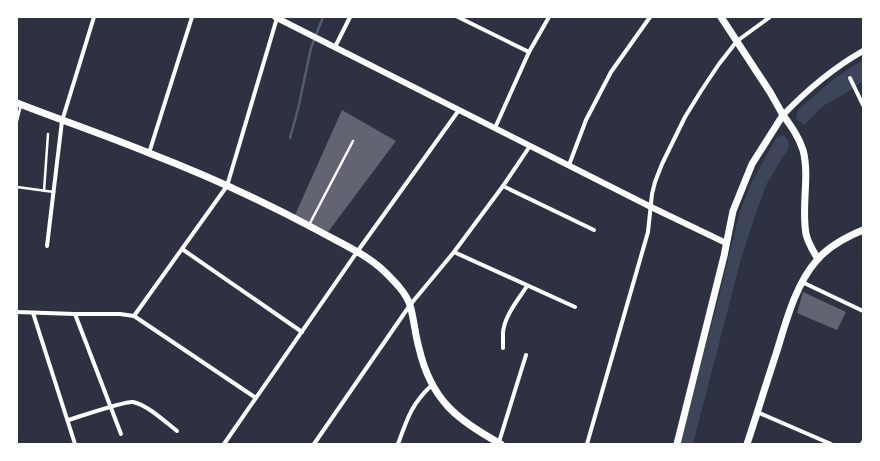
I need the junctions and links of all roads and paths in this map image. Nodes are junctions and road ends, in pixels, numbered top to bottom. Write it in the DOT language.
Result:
graph roads {
  1 [pos="94,17"];
  2 [pos="192,17"];
  3 [pos="350,17"];
  4 [pos="458,17"];
  5 [pos="549,17"];
  6 [pos="650,17"];
  7 [pos="721,17"];
  8 [pos="770,17"];
  9 [pos="276,18"];
  10 [pos="737,41"];
  11 [pos="335,47"];
  12 [pos="863,50"];
  13 [pos="529,52"];
  14 [pos="850,78"];
  15 [pos="19,104"];
  16 [pos="863,105"];
  17 [pos="460,110"];
  18 [pos="783,115"];
  19 [pos="17,121"];
  20 [pos="62,121"];
  21 [pos="495,128"];
  22 [pos="48,134"];
  23 [pos="353,141"];
  24 [pos="530,146"];
  25 [pos="149,153"];
  26 [pos="569,165"];
  27 [pos="227,186"];
  28 [pos="503,186"];
  29 [pos="17,187"];
  30 [pos="44,191"];
  31 [pos="54,192"];
  32 [pos="651,207"];
  33 [pos="308,226"];
  34 [pos="594,230"];
  35 [pos="863,230"];
  36 [pos="726,243"];
  37 [pos="47,246"];
  38 [pos="182,249"];
  39 [pos="357,252"];
  40 [pos="454,252"];
  41 [pos="818,259"];
  42 [pos="802,282"];
  43 [pos="527,286"];
  44 [pos="410,305"];
  45 [pos="575,307"];
  46 [pos="863,311"];
  47 [pos="17,312"];
  48 [pos="33,313"];
  49 [pos="75,314"];
  50 [pos="134,316"];
  51 [pos="302,332"];
  52 [pos="503,348"];
  53 [pos="526,355"];
  54 [pos="432,384"];
  55 [pos="256,398"];
  56 [pos="110,407"];
  57 [pos="757,412"];
  58 [pos="68,420"];
  59 [pos="177,431"];
  60 [pos="121,434"];
  61 [pos="500,443"];
  62 [pos="75,444"];
  63 [pos="224,444"];
  64 [pos="314,444"];
  65 [pos="398,444"];
  66 [pos="587,444"];
  67 [pos="677,444"];
  68 [pos="747,444"];
  69 [pos="830,444"];
  1 -- 20 [label="street"];
  2 -- 25 [label="street"];
  3 -- 11 [label="street"];
  4 -- 13 [label="street"];
  5 -- 13 [label="street"];
  6 -- 26 [label="street"];
  7 -- 10 [label="main road"];
  8 -- 10 [label="street"];
  9 -- 11 [label="street"];
  9 -- 27 [label="street"];
  10 -- 18 [label="main road"];
  10 -- 32 [label="street"];
  11 -- 17 [label="street"];
  12 -- 18 [label="street"];
  13 -- 21 [label="street"];
  14 -- 16 [label="street"];
  15 -- 19 [label="lane"];
  15 -- 20 [label="main road"];
  17 -- 21 [label="street"];
  17 -- 39 [label="street"];
  18 -- 36 [label="main road"];
  18 -- 41 [label="main road"];
  20 -- 25 [label="main road"];
  20 -- 31 [label="street"];
  21 -- 24 [label="street"];
  22 -- 30 [label="lane"];
  23 -- 33 [label="lane"];
  24 -- 26 [label="street"];
  24 -- 28 [label="street"];
  25 -- 27 [label="main road"];
  26 -- 32 [label="street"];
  27 -- 33 [label="main road"];
  27 -- 38 [label="street"];
  28 -- 34 [label="street"];
  28 -- 40 [label="street"];
  29 -- 30 [label="lane"];
  30 -- 31 [label="lane"];
  31 -- 37 [label="street"];
  32 -- 36 [label="street"];
  32 -- 66 [label="street"];
  33 -- 39 [label="main road"];
  35 -- 41 [label="main road"];
  36 -- 67 [label="main road"];
  38 -- 50 [label="street"];
  38 -- 51 [label="street"];
  39 -- 44 [label="main road"];
  39 -- 51 [label="street"];
  40 -- 43 [label="street"];
  40 -- 44 [label="street"];
  41 -- 42 [label="main road"];
  42 -- 46 [label="street"];
  42 -- 57 [label="main road"];
  43 -- 45 [label="street"];
  43 -- 52 [label="street"];
  44 -- 54 [label="main road"];
  44 -- 64 [label="street"];
  47 -- 48 [label="street"];
  48 -- 49 [label="street"];
  48 -- 58 [label="street"];
  49 -- 50 [label="street"];
  49 -- 56 [label="street"];
  50 -- 55 [label="street"];
  51 -- 55 [label="street"];
  53 -- 61 [label="street"];
  54 -- 61 [label="main road"];
  54 -- 65 [label="street"];
  55 -- 63 [label="street"];
  56 -- 58 [label="street"];
  56 -- 59 [label="street"];
  56 -- 60 [label="street"];
  57 -- 68 [label="main road"];
  57 -- 69 [label="street"];
  58 -- 62 [label="street"];
}
